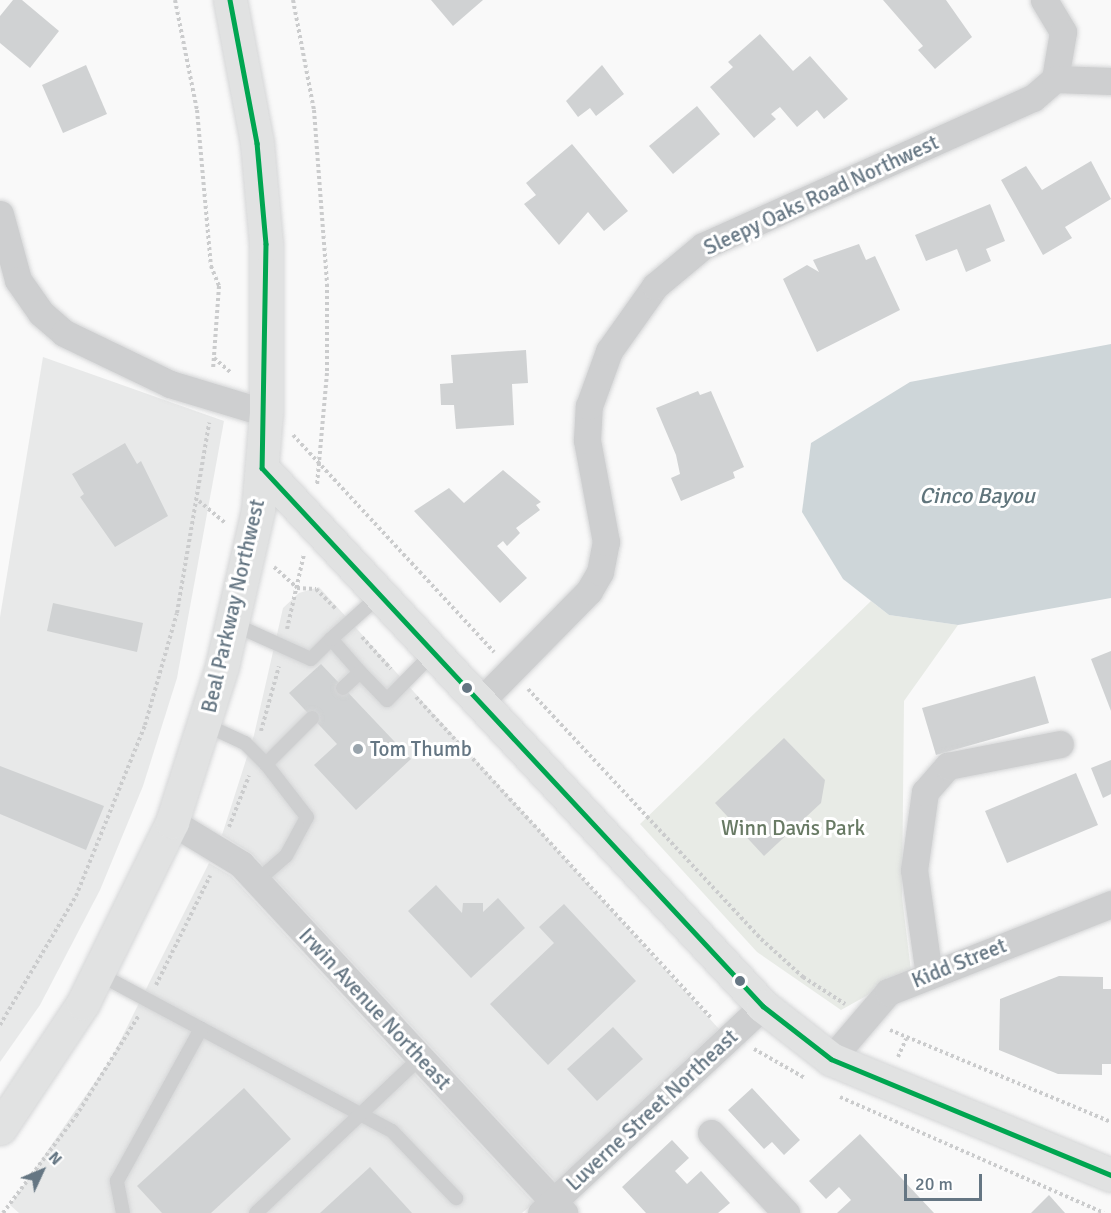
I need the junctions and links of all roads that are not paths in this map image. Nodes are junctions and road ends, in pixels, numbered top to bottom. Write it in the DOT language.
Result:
graph roads {
  1 [pos="230,0"];
  2 [pos="1044,0"];
  3 [pos="1055,79"];
  4 [pos="1111,81"];
  5 [pos="0,213"];
  6 [pos="266,410"];
  7 [pos="262,468"];
  8 [pos="379,596"];
  9 [pos="233,624"];
  10 [pos="331,639"];
  11 [pos="432,654"];
  12 [pos="360,672"];
  13 [pos="343,688"];
  14 [pos="479,704"];
  15 [pos="312,718"];
  16 [pos="206,725"];
  17 [pos="1060,744"];
  18 [pos="266,764"];
  19 [pos="172,822"];
  20 [pos="256,882"];
  21 [pos="1111,903"];
  22 [pos="99,974"];
  23 [pos="929,975"];
  24 [pos="763,1006"];
  25 [pos="201,1029"];
  26 [pos="420,1058"];
  27 [pos="831,1059"];
  28 [pos="359,1116"];
  29 [pos="0,1128"];
  30 [pos="711,1133"];
  31 [pos="1111,1175"];
  32 [pos="456,1198"];
  33 [pos="553,1209"];
  34 [pos="123,1213"];
  35 [pos="256,1213"];
  36 [pos="786,1213"];
  1 -- 6 [label="main road, Beal Parkway Northwest"];
  2 -- 3 [label="street"];
  3 -- 4 [label="street"];
  3 -- 14 [label="street, Sleepy Oaks Road Northwest"];
  5 -- 6 [label="street"];
  6 -- 7 [label="main road, Beal Parkway Northwest"];
  7 -- 8 [label="main road"];
  7 -- 9 [label="main road, Beal Parkway Northwest"];
  8 -- 10 [label="lane"];
  8 -- 11 [label="main road"];
  9 -- 10 [label="lane"];
  9 -- 16 [label="main road, Beal Parkway Northwest"];
  10 -- 12 [label="lane"];
  11 -- 12 [label="lane"];
  11 -- 14 [label="main road"];
  12 -- 13 [label="lane"];
  14 -- 24 [label="main road"];
  15 -- 18 [label="lane"];
  16 -- 18 [label="lane"];
  16 -- 19 [label="main road, Beal Parkway Northwest"];
  17 -- 23 [label="street"];
  18 -- 20 [label="lane"];
  19 -- 20 [label="street, Irwin Avenue Northeast"];
  19 -- 22 [label="main road, Beal Parkway Northwest"];
  20 -- 26 [label="street, Irwin Avenue Northeast"];
  21 -- 23 [label="street, Kidd Street"];
  22 -- 25 [label="lane"];
  22 -- 29 [label="main road, Beal Parkway Northwest"];
  23 -- 27 [label="street, Kidd Street"];
  24 -- 27 [label="main road"];
  24 -- 33 [label="street, Luverne Street Northeast"];
  25 -- 28 [label="lane"];
  25 -- 34 [label="lane"];
  26 -- 28 [label="lane"];
  26 -- 33 [label="street, Irwin Avenue Northeast"];
  27 -- 31 [label="main road"];
  28 -- 32 [label="lane"];
  28 -- 35 [label="lane"];
  30 -- 36 [label="street"];
}
